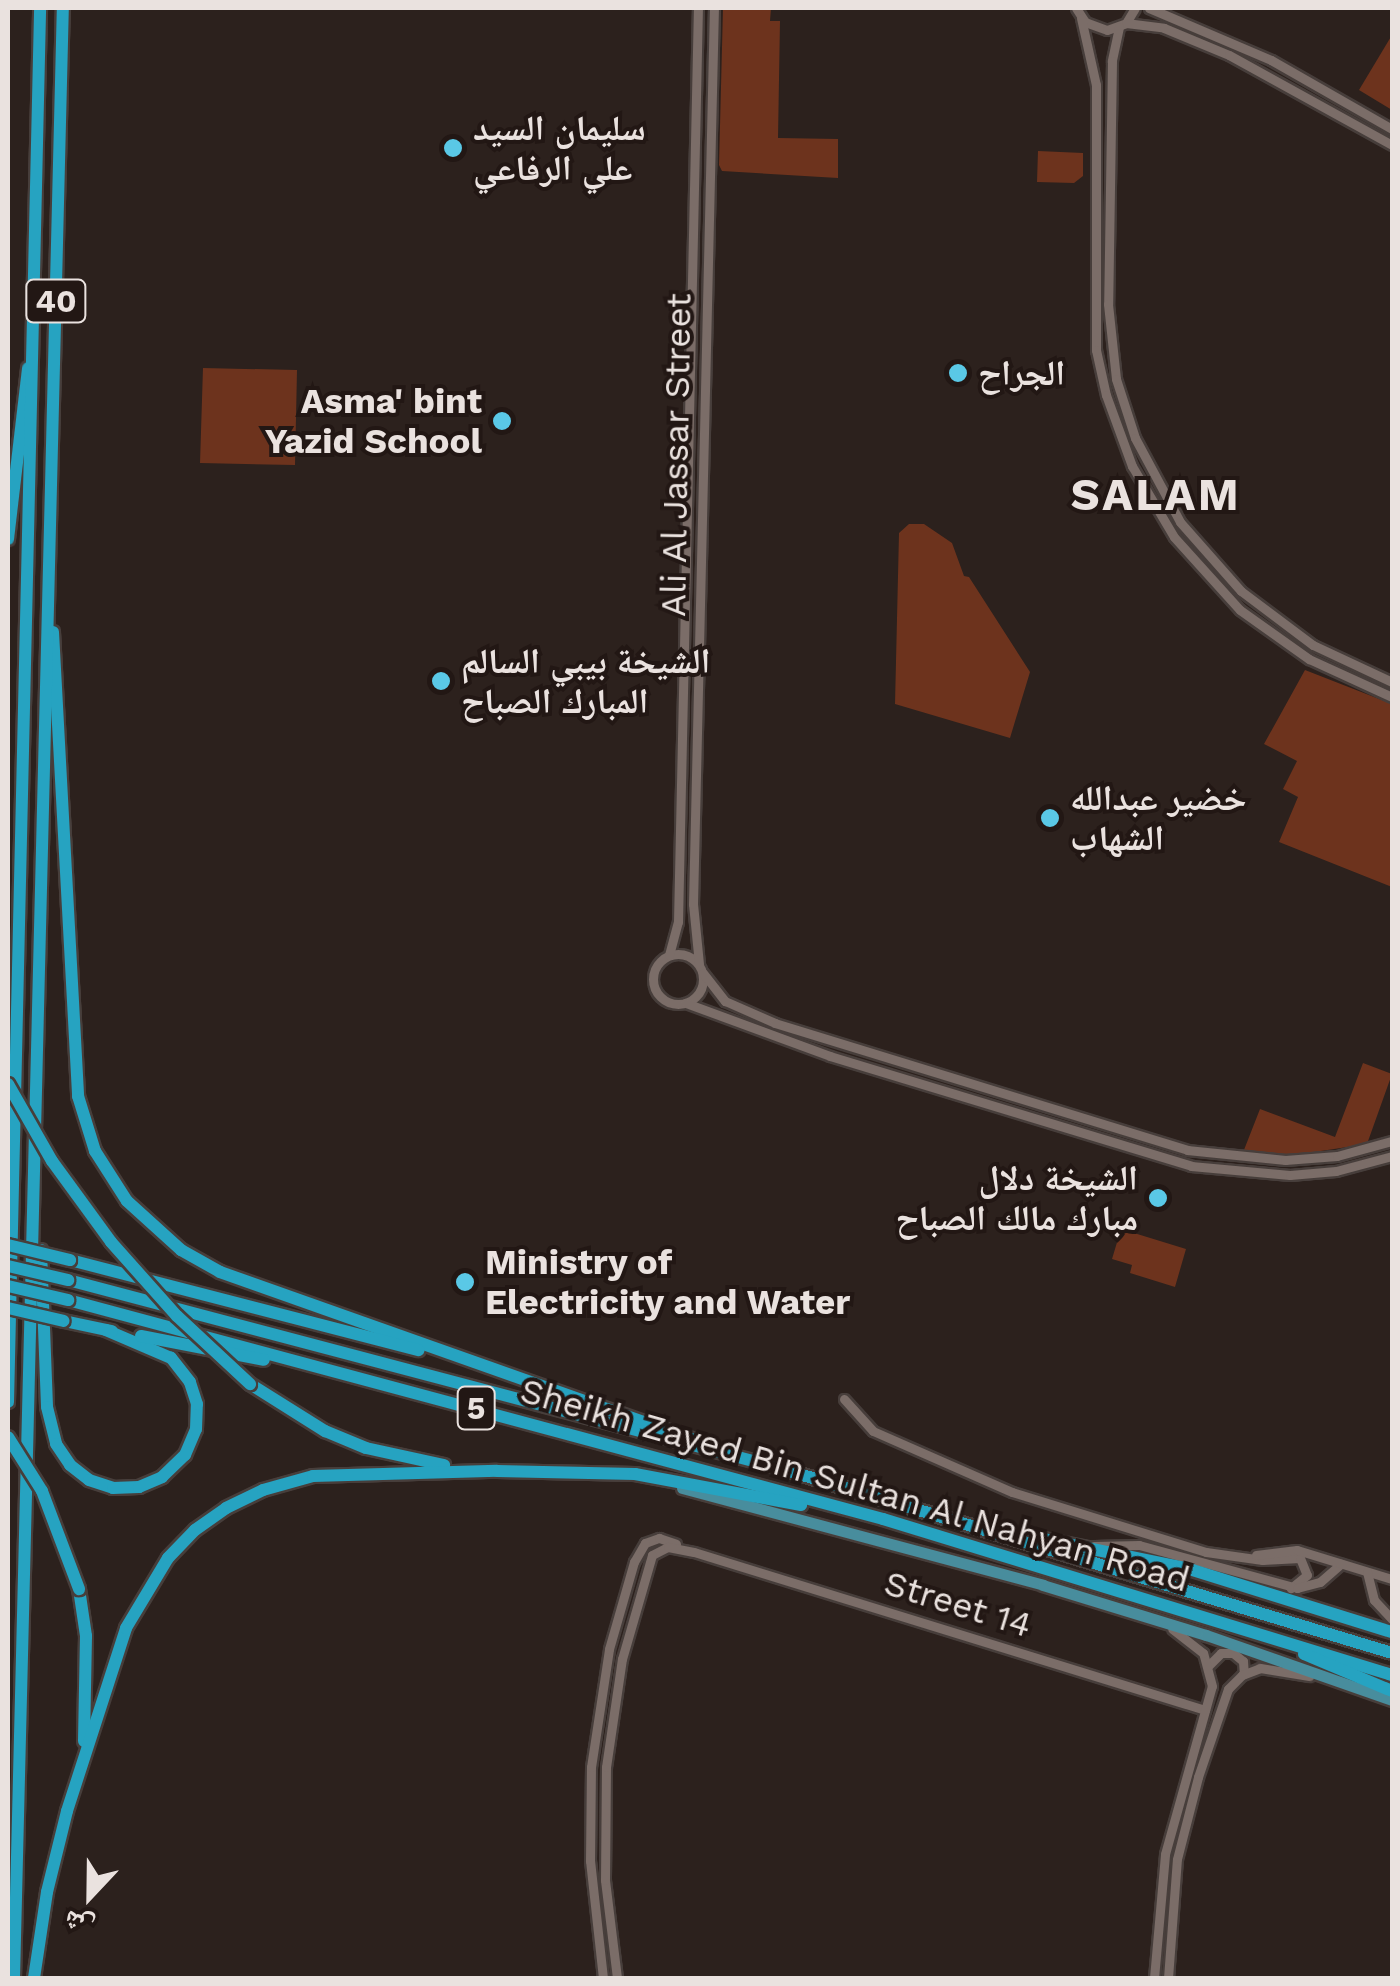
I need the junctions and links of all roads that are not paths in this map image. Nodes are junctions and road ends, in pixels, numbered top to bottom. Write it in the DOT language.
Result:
graph roads {
  1 [pos="40,8"];
  2 [pos="63,8"];
  3 [pos="698,8"];
  4 [pos="714,8"];
  5 [pos="1136,8"];
  6 [pos="1149,8"];
  7 [pos="1079,13"];
  8 [pos="1122,25"];
  9 [pos="1392,129"];
  10 [pos="1392,144"];
  11 [pos="694,245"];
  12 [pos="708,245"];
  13 [pos="693,277"];
  14 [pos="708,278"];
  15 [pos="34,332"];
  16 [pos="1111,349"];
  17 [pos="1096,350"];
  18 [pos="1113,362"];
  19 [pos="1098,364"];
  20 [pos="8,539"];
  21 [pos="48,595"];
  22 [pos="686,595"];
  23 [pos="700,596"];
  24 [pos="685,608"];
  25 [pos="700,609"];
  26 [pos="1264,629"];
  27 [pos="1330,655"];
  28 [pos="1341,660"];
  29 [pos="1333,672"];
  30 [pos="1392,682"];
  31 [pos="1392,696"];
  32 [pos="680,860"];
  33 [pos="694,862"];
  34 [pos="669,955"];
  35 [pos="701,968"];
  36 [pos="686,1003"];
  37 [pos="748,1012"];
  38 [pos="741,1026"];
  39 [pos="8,1084"];
  40 [pos="974,1085"];
  41 [pos="986,1089"];
  42 [pos="968,1098"];
  43 [pos="982,1102"];
  44 [pos="1392,1141"];
  45 [pos="1337,1156"];
  46 [pos="1392,1156"];
  47 [pos="1290,1175"];
  48 [pos="35,1197"];
  49 [pos="8,1244"];
  50 [pos="8,1266"];
  51 [pos="8,1286"];
  52 [pos="8,1308"];
  53 [pos="8,1326"];
  54 [pos="106,1330"];
  55 [pos="9,1336"];
  56 [pos="484,1367"];
  57 [pos="340,1372"];
  58 [pos="844,1399"];
  59 [pos="8,1402"];
  60 [pos="8,1438"];
  61 [pos="719,1453"];
  62 [pos="497,1471"];
  63 [pos="635,1474"];
  64 [pos="883,1520"];
  65 [pos="1002,1534"];
  66 [pos="646,1543"];
  67 [pos="1092,1547"];
  68 [pos="694,1552"];
  69 [pos="652,1555"];
  70 [pos="1238,1556"];
  71 [pos="1341,1564"];
  72 [pos="1367,1572"];
  73 [pos="1392,1579"];
  74 [pos="1291,1588"];
  75 [pos="622,1603"];
  76 [pos="635,1607"];
  77 [pos="1147,1617"];
  78 [pos="1392,1619"];
  79 [pos="1392,1632"];
  80 [pos="1271,1636"];
  81 [pos="1392,1653"];
  82 [pos="1209,1664"];
  83 [pos="1244,1674"];
  84 [pos="1392,1675"];
  85 [pos="1363,1690"];
  86 [pos="1392,1691"];
  87 [pos="1392,1700"];
  88 [pos="1205,1710"];
  89 [pos="74,1788"];
  90 [pos="589,1825"];
  91 [pos="603,1826"];
  92 [pos="591,1878"];
  93 [pos="605,1880"];
  94 [pos="14,1978"];
  95 [pos="34,1978"];
  96 [pos="604,1978"];
  97 [pos="617,1978"];
  98 [pos="1154,1978"];
  99 [pos="1168,1978"];
  1 -- 15 [label="highway, 40"];
  2 -- 21 [label="highway, 40"];
  3 -- 11 [label="street, Ali Al Jassar Street"];
  4 -- 12 [label="street, Ali Al Jassar Street"];
  5 -- 8 [label="street"];
  6 -- 9 [label="street"];
  7 -- 8 [label="street"];
  7 -- 17 [label="street"];
  8 -- 10 [label="street"];
  8 -- 16 [label="street"];
  11 -- 12 [label="street"];
  11 -- 13 [label="street, Ali Al Jassar Street"];
  12 -- 14 [label="street, Ali Al Jassar Street"];
  13 -- 14 [label="street"];
  13 -- 22 [label="street, Ali Al Jassar Street"];
  14 -- 23 [label="street, Ali Al Jassar Street"];
  15 -- 20 [label="highway"];
  15 -- 55 [label="highway, 40"];
  16 -- 17 [label="street"];
  16 -- 18 [label="street"];
  17 -- 19 [label="street"];
  18 -- 19 [label="street"];
  18 -- 27 [label="street"];
  19 -- 26 [label="street"];
  21 -- 48 [label="highway, 40"];
  21 -- 56 [label="highway"];
  22 -- 23 [label="street"];
  22 -- 24 [label="street, Ali Al Jassar Street"];
  23 -- 25 [label="street, Ali Al Jassar Street"];
  24 -- 25 [label="street"];
  24 -- 32 [label="street, Ali Al Jassar Street"];
  25 -- 33 [label="street, Ali Al Jassar Street"];
  26 -- 27 [label="street"];
  26 -- 29 [label="street"];
  27 -- 28 [label="street"];
  28 -- 29 [label="street"];
  28 -- 30 [label="street"];
  29 -- 31 [label="street"];
  32 -- 33 [label="street"];
  32 -- 34 [label="street, Ali Al Jassar Street"];
  33 -- 35 [label="street, Ali Al Jassar Street"];
  34 -- 35 [label="street"];
  34 -- 36 [label="street"];
  35 -- 36 [label="street"];
  35 -- 37 [label="street"];
  36 -- 38 [label="street"];
  37 -- 38 [label="street"];
  37 -- 40 [label="street"];
  38 -- 42 [label="street"];
  39 -- 62 [label="highway, bridge"];
  40 -- 41 [label="street"];
  40 -- 42 [label="street"];
  41 -- 43 [label="street"];
  41 -- 45 [label="street"];
  42 -- 43 [label="street"];
  43 -- 47 [label="street"];
  44 -- 45 [label="street"];
  45 -- 47 [label="street"];
  46 -- 47 [label="street"];
  48 -- 54 [label="highway"];
  48 -- 94 [label="highway, 40"];
  49 -- 56 [label="highway, bridge"];
  50 -- 61 [label="highway, Sheikh Zayed Bin Sultan Al Nahyan Road / 5, bridge"];
  51 -- 57 [label="highway, Sheikh Zayed Bin Sultan Al Nahyan Road / 5, bridge"];
  52 -- 54 [label="highway, bridge"];
  53 -- 55 [label="highway"];
  54 -- 57 [label="highway"];
  55 -- 59 [label="highway, 40"];
  56 -- 61 [label="highway"];
  57 -- 64 [label="highway, Sheikh Zayed Bin Sultan Al Nahyan Road / 5"];
  58 -- 70 [label="street"];
  60 -- 89 [label="highway, bridge"];
  61 -- 65 [label="highway, Sheikh Zayed Bin Sultan Al Nahyan Road / 5"];
  62 -- 63 [label="highway"];
  62 -- 89 [label="highway"];
  63 -- 64 [label="highway"];
  63 -- 77 [label="main road"];
  64 -- 80 [label="highway, Sheikh Zayed Bin Sultan Al Nahyan Road / 5"];
  65 -- 67 [label="highway, 5"];
  65 -- 81 [label="highway, Sheikh Zayed Bin Sultan Al Nahyan Road / 5"];
  66 -- 68 [label="street, Street 14"];
  66 -- 69 [label="street"];
  66 -- 75 [label="street"];
  67 -- 74 [label="street"];
  67 -- 79 [label="highway, 5"];
  68 -- 69 [label="street, Street 14"];
  68 -- 88 [label="street, Street 14"];
  69 -- 76 [label="street"];
  70 -- 71 [label="street"];
  70 -- 74 [label="street"];
  71 -- 72 [label="street"];
  71 -- 74 [label="street"];
  72 -- 73 [label="street"];
  72 -- 78 [label="street"];
  75 -- 76 [label="street"];
  75 -- 90 [label="street"];
  76 -- 91 [label="street"];
  77 -- 82 [label="street"];
  77 -- 85 [label="main road"];
  80 -- 84 [label="highway, Sheikh Zayed Bin Sultan Al Nahyan Road / 5"];
  80 -- 86 [label="highway"];
  82 -- 83 [label="street"];
  82 -- 88 [label="street"];
  83 -- 85 [label="street"];
  83 -- 99 [label="street"];
  85 -- 87 [label="main road"];
  88 -- 98 [label="street"];
  89 -- 95 [label="highway"];
  90 -- 91 [label="street"];
  90 -- 92 [label="street"];
  91 -- 93 [label="street"];
  92 -- 93 [label="street"];
  92 -- 96 [label="street"];
  93 -- 97 [label="street"];
}
